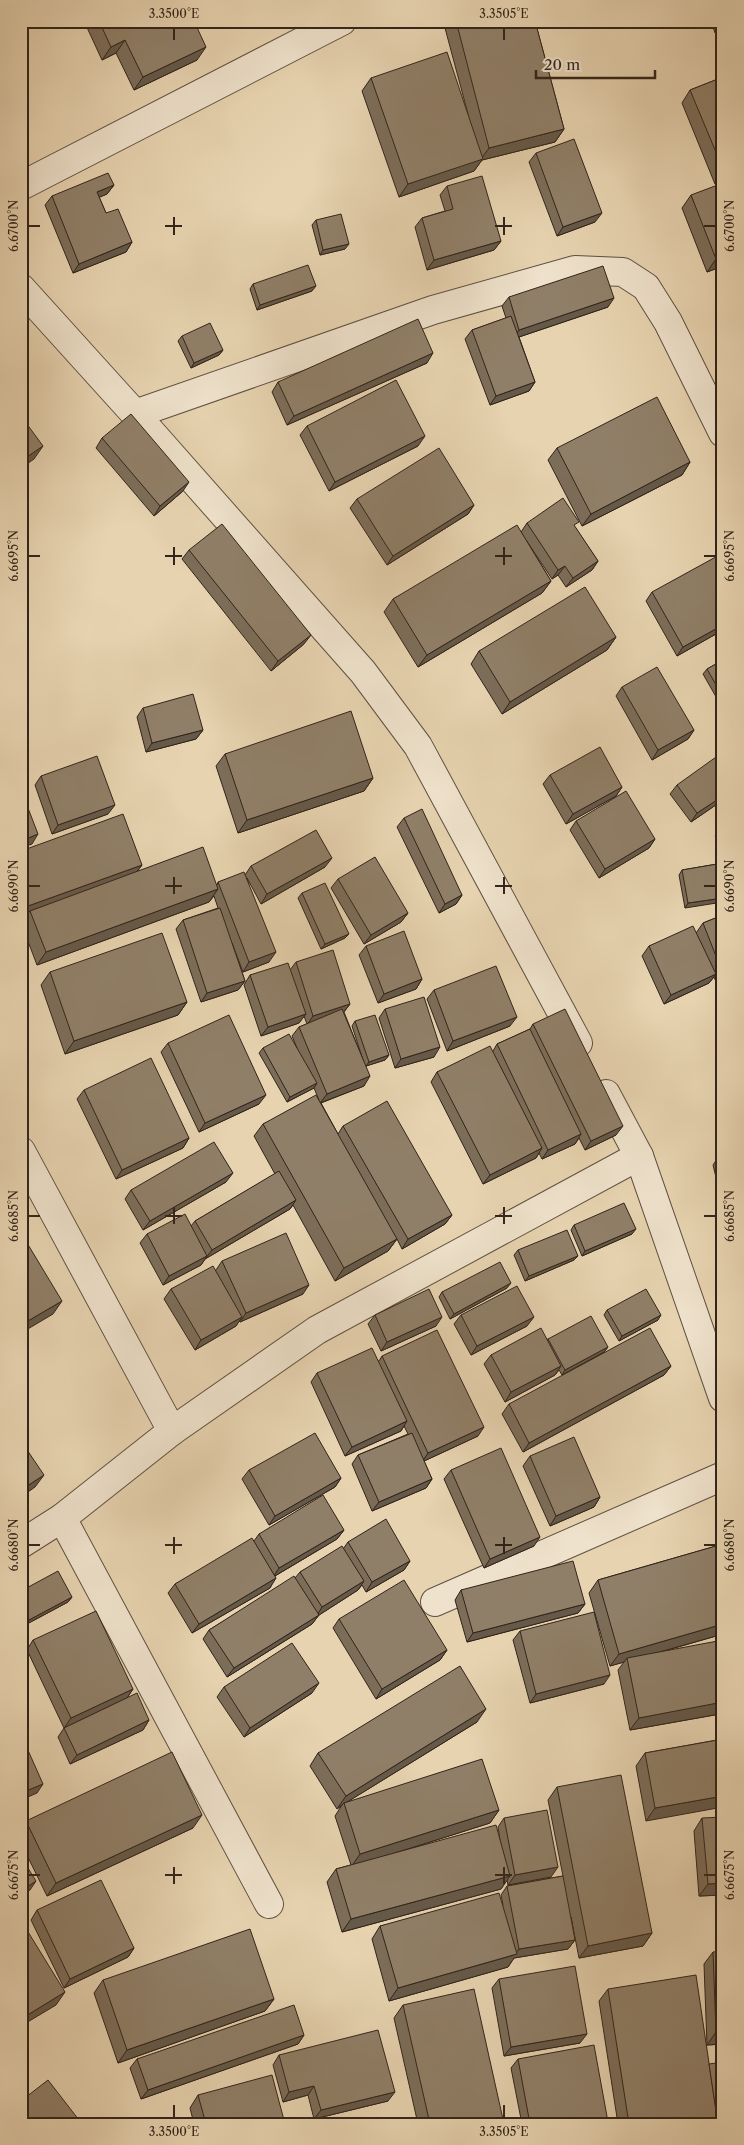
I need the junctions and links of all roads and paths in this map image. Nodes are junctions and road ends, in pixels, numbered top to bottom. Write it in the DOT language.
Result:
graph roads {
  1 [pos="342,21"];
  2 [pos="21,186"];
  3 [pos="21,288"];
  4 [pos="136,414"];
  5 [pos="723,433"];
  6 [pos="21,1151"];
  7 [pos="639,1156"];
  8 [pos="723,1398"];
  9 [pos="172,1431"];
  10 [pos="723,1476"];
  11 [pos="62,1518"];
  12 [pos="21,1544"];
  13 [pos="435,1602"];
  14 [pos="269,1904"];
  1 -- 2 [label="street"];
  3 -- 4 [label="street"];
  4 -- 5 [label="street"];
  4 -- 7 [label="street"];
  6 -- 9 [label="street"];
  7 -- 8 [label="street"];
  7 -- 9 [label="street"];
  9 -- 11 [label="street"];
  10 -- 13 [label="street"];
  11 -- 12 [label="street"];
  11 -- 14 [label="street"];
}
